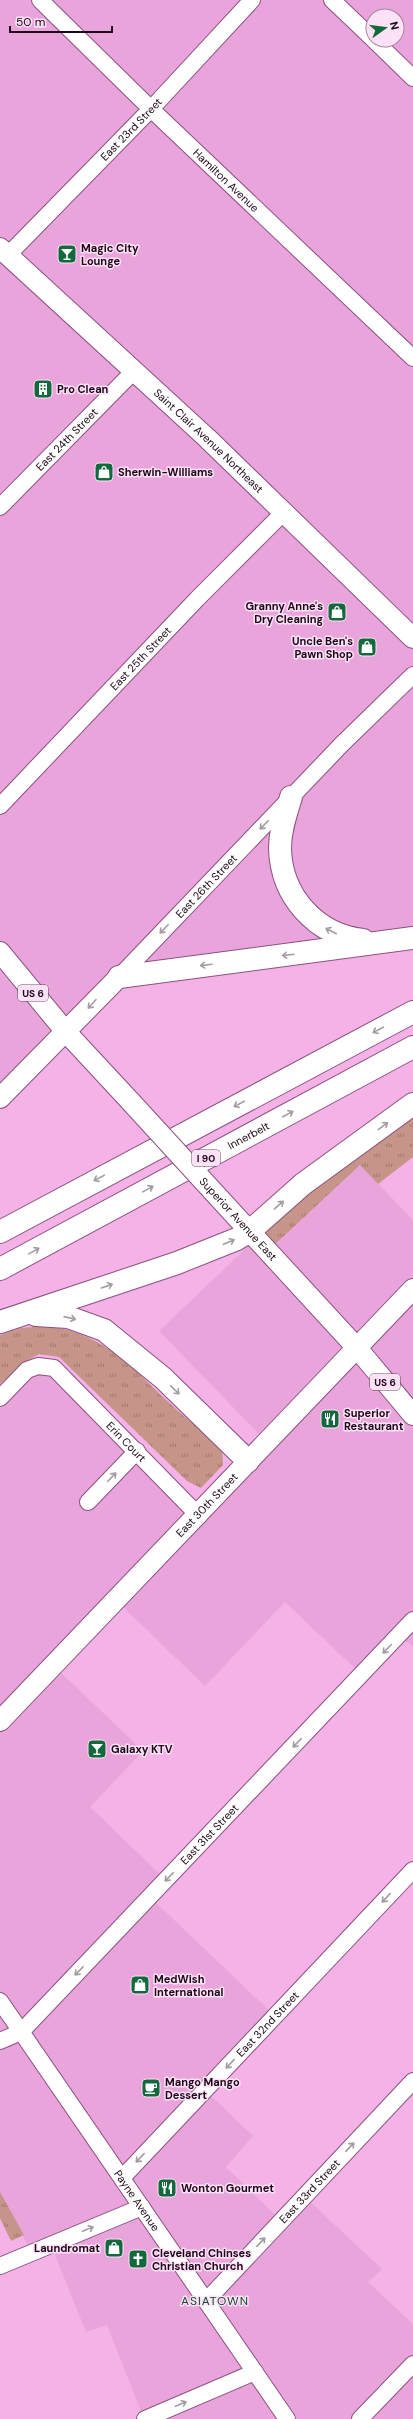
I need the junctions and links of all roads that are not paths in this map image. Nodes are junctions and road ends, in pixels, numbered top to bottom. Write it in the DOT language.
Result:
graph roads {
  1 [pos="40,0"];
  2 [pos="252,0"];
  3 [pos="332,0"];
  4 [pos="365,32"];
  5 [pos="381,48"];
  6 [pos="413,78"];
  7 [pos="151,109"];
  8 [pos="4,252"];
  9 [pos="413,358"];
  10 [pos="134,372"];
  11 [pos="0,507"];
  12 [pos="283,513"];
  13 [pos="413,638"];
  14 [pos="413,675"];
  15 [pos="291,797"];
  16 [pos="0,806"];
  17 [pos="413,938"];
  18 [pos="382,942"];
  19 [pos="0,952"];
  20 [pos="119,976"];
  21 [pos="413,1012"];
  22 [pos="66,1032"];
  23 [pos="413,1047"];
  24 [pos="0,1098"];
  25 [pos="413,1104"];
  26 [pos="250,1231"];
  27 [pos="0,1232"];
  28 [pos="0,1270"];
  29 [pos="413,1289"];
  30 [pos="8,1319"];
  31 [pos="357,1348"];
  32 [pos="0,1398"];
  33 [pos="413,1415"];
  34 [pos="137,1452"];
  35 [pos="248,1461"];
  36 [pos="88,1502"];
  37 [pos="199,1516"];
  38 [pos="413,1620"];
  39 [pos="0,1721"];
  40 [pos="413,1870"];
  41 [pos="0,2001"];
  42 [pos="21,2032"];
  43 [pos="0,2041"];
  44 [pos="413,2081"];
  45 [pos="122,2178"];
  46 [pos="142,2207"];
  47 [pos="0,2266"];
  48 [pos="206,2301"];
  49 [pos="411,2366"];
  50 [pos="255,2372"];
  51 [pos="145,2419"];
  52 [pos="287,2419"];
  53 [pos="360,2419"];
  1 -- 7 [label="street, Hamilton Avenue"];
  2 -- 7 [label="street, East 23rd Street"];
  3 -- 4 [label="street"];
  5 -- 6 [label="street"];
  7 -- 8 [label="street, East 23rd Street"];
  7 -- 9 [label="street, Hamilton Avenue"];
  8 -- 10 [label="main road, Saint Clair Avenue Northeast"];
  10 -- 11 [label="street, East 24th Street"];
  10 -- 12 [label="main road, Saint Clair Avenue Northeast"];
  12 -- 13 [label="main road, Saint Clair Avenue Northeast"];
  12 -- 16 [label="street, East 25th Street"];
  14 -- 15 [label="street, East 26th Street"];
  18 -- 15 [label="highway, one-way"];
  15 -- 20 [label="street, East 26th Street, one-way"];
  17 -- 18 [label="highway"];
  18 -- 20 [label="highway, one-way"];
  19 -- 22 [label="main road, Superior Avenue East / US 6"];
  20 -- 22 [label="main road, East 26th Street, one-way"];
  21 -- 27 [label="highway, one-way"];
  22 -- 24 [label="main road, East 26th Street"];
  22 -- 26 [label="main road, Superior Avenue East / US 6, bridge"];
  28 -- 23 [label="highway, Innerbelt / I 90, one-way"];
  26 -- 25 [label="highway, one-way"];
  30 -- 26 [label="highway, one-way"];
  26 -- 31 [label="main road, Superior Avenue East / US 6"];
  29 -- 31 [label="main road, East 30th Street"];
  30 -- 35 [label="highway, one-way"];
  31 -- 33 [label="main road, Superior Avenue East / US 6"];
  31 -- 35 [label="main road, East 30th Street"];
  32 -- 34 [label="street, Erin Court"];
  36 -- 34 [label="street, one-way"];
  34 -- 37 [label="street, Erin Court"];
  35 -- 37 [label="main road, East 30th Street"];
  37 -- 39 [label="main road, East 30th Street"];
  38 -- 42 [label="street, East 31st Street, one-way"];
  40 -- 45 [label="street, East 32nd Street, one-way"];
  41 -- 42 [label="street, Payne Avenue"];
  42 -- 43 [label="street, East 31st Street"];
  42 -- 45 [label="street, Payne Avenue"];
  48 -- 44 [label="street, East 33rd Street, one-way"];
  45 -- 46 [label="street, Payne Avenue"];
  47 -- 46 [label="street, one-way"];
  46 -- 48 [label="street, Payne Avenue"];
  48 -- 50 [label="street, Payne Avenue"];
  49 -- 53 [label="street"];
  51 -- 50 [label="street, one-way"];
  50 -- 52 [label="street, Payne Avenue"];
}
